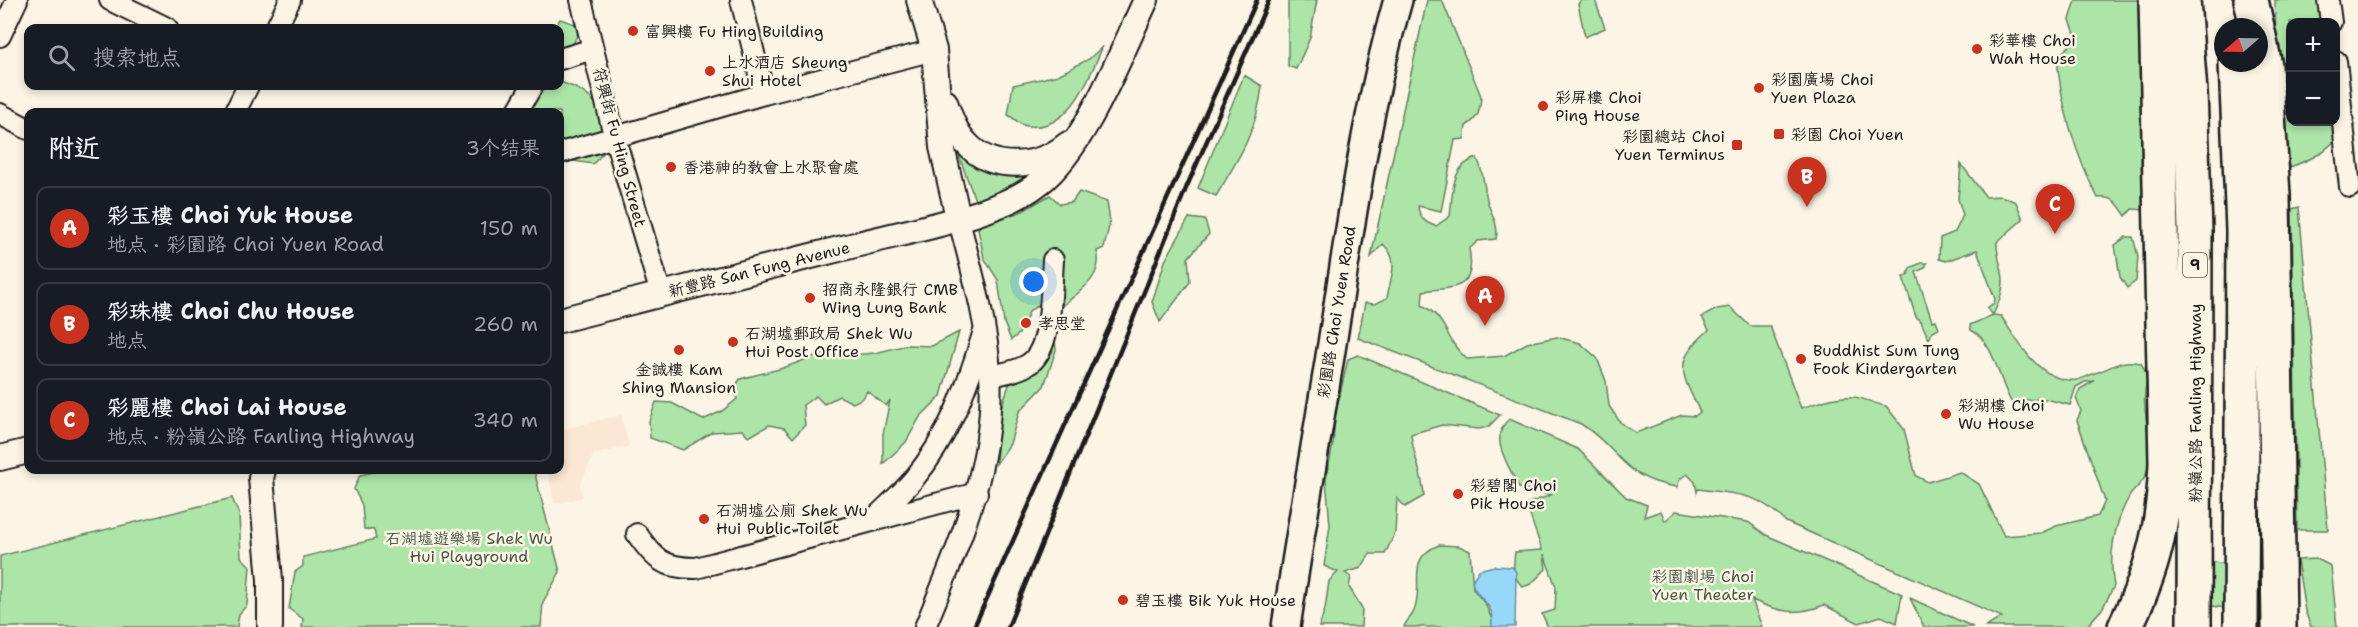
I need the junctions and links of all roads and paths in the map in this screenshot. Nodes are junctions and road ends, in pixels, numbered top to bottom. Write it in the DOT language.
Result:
graph roads {
  1 [pos="17,0"];
  2 [pos="110,0"];
  3 [pos="291,0"];
  4 [pos="581,0"];
  5 [pos="741,0"];
  6 [pos="919,0"];
  7 [pos="1146,0"];
  8 [pos="1398,0"];
  9 [pos="2156,0"];
  10 [pos="2183,0"];
  11 [pos="2234,0"];
  12 [pos="2252,0"];
  13 [pos="2328,0"];
  14 [pos="2235,18"];
  15 [pos="2255,18"];
  16 [pos="2330,18"];
  17 [pos="159,24"];
  18 [pos="278,24"];
  19 [pos="0,36"];
  20 [pos="593,49"];
  21 [pos="934,50"];
  22 [pos="564,58"];
  23 [pos="2236,72"];
  24 [pos="2265,72"];
  25 [pos="2338,72"];
  26 [pos="938,84"];
  27 [pos="246,90"];
  28 [pos="530,90"];
  29 [pos="764,94"];
  30 [pos="237,108"];
  31 [pos="519,108"];
  32 [pos="0,114"];
  33 [pos="24,127"];
  34 [pos="1077,137"];
  35 [pos="615,138"];
  36 [pos="2351,138"];
  37 [pos="564,152"];
  38 [pos="2350,187"];
  39 [pos="958,217"];
  40 [pos="1053,260"];
  41 [pos="661,294"];
  42 [pos="564,319"];
  43 [pos="984,328"];
  44 [pos="991,376"];
  45 [pos="24,452"];
  46 [pos="0,458"];
  47 [pos="259,474"];
  48 [pos="977,493"];
  49 [pos="872,522"];
  50 [pos="637,534"];
  51 [pos="270,627"];
  52 [pos="925,627"];
  53 [pos="1286,627"];
  54 [pos="2126,627"];
  55 [pos="2194,627"];
  56 [pos="2241,627"];
  57 [pos="2279,627"];
  1 -- 19 [label="street"];
  2 -- 17 [label="street"];
  3 -- 18 [label="street"];
  4 -- 20 [label="street, 符興街 Fu Hing Street"];
  5 -- 29 [label="street"];
  6 -- 21 [label="street"];
  7 -- 34 [label="street, 新豐路 San Fung Avenue"];
  8 -- 53 [label="main road, 彩園路 Choi Yuen Road"];
  9 -- 54 [label="highway"];
  10 -- 55 [label="highway, 粉嶺公路 Fanling Highway / 9"];
  11 -- 14 [label="highway"];
  12 -- 15 [label="highway"];
  13 -- 16 [label="street"];
  20 -- 22 [label="street"];
  20 -- 35 [label="street, 符興街 Fu Hing Street"];
  21 -- 26 [label="street"];
  21 -- 29 [label="street"];
  23 -- 56 [label="highway"];
  24 -- 57 [label="highway"];
  25 -- 36 [label="street"];
  26 -- 34 [label="street"];
  26 -- 39 [label="street"];
  27 -- 30 [label="street"];
  28 -- 31 [label="street"];
  29 -- 35 [label="street"];
  32 -- 33 [label="street"];
  34 -- 39 [label="street, 新豐路 San Fung Avenue"];
  35 -- 37 [label="street"];
  35 -- 41 [label="street, 符興街 Fu Hing Street"];
  36 -- 38 [label="street"];
  39 -- 41 [label="street, 新豐路 San Fung Avenue"];
  39 -- 43 [label="street"];
  40 -- 44 [label="street"];
  41 -- 42 [label="street, 新豐路 San Fung Avenue"];
  43 -- 44 [label="street"];
  43 -- 49 [label="street"];
  44 -- 48 [label="street"];
  45 -- 46 [label="street"];
  47 -- 51 [label="street"];
  48 -- 49 [label="street"];
  48 -- 52 [label="street"];
  49 -- 50 [label="street"];
}
